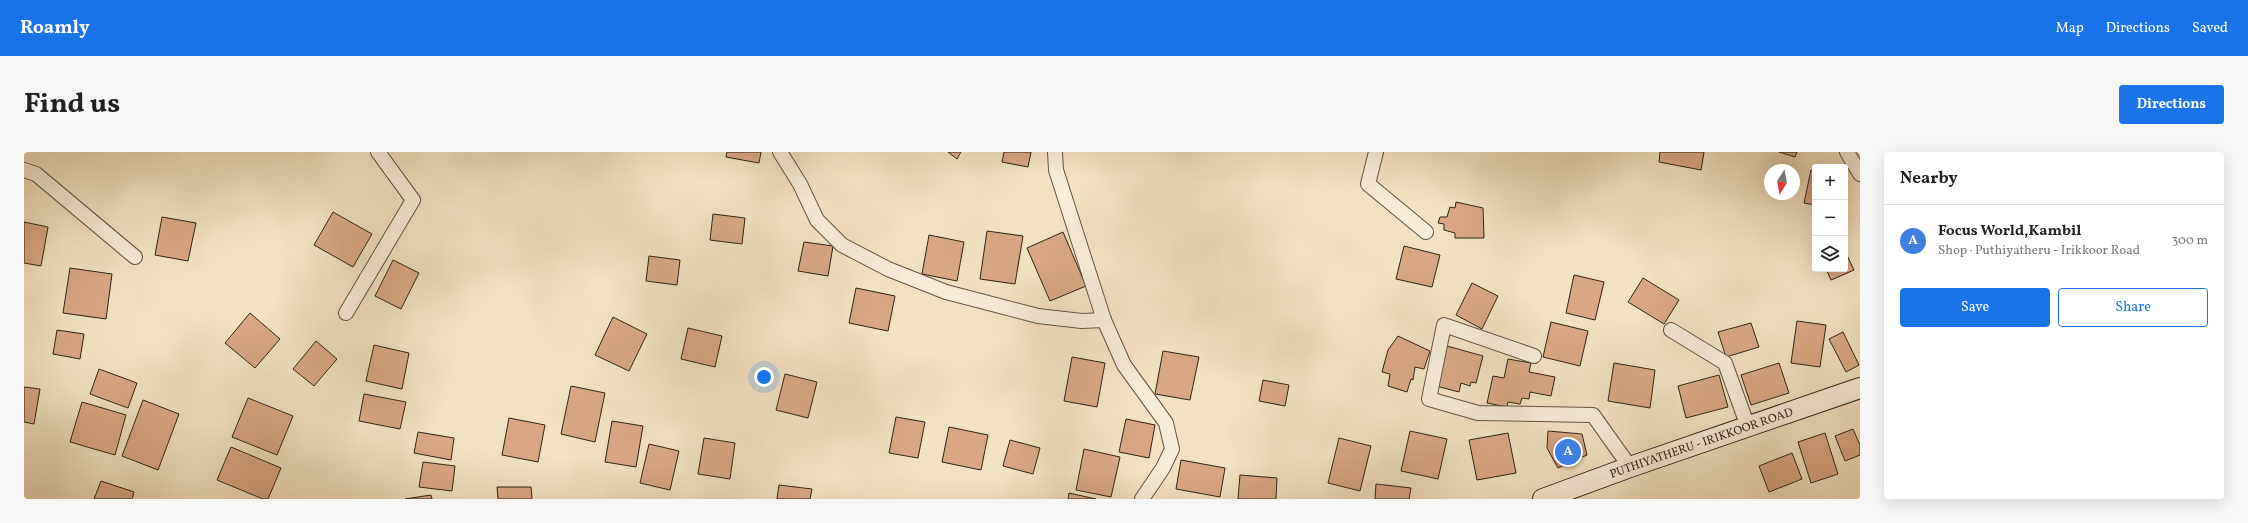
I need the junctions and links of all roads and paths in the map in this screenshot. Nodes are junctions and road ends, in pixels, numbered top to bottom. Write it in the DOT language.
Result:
graph roads {
  1 [pos="378,152"];
  2 [pos="780,152"];
  3 [pos="1055,152"];
  4 [pos="1376,152"];
  5 [pos="1847,152"];
  6 [pos="24,170"];
  7 [pos="1860,174"];
  8 [pos="1426,232"];
  9 [pos="135,257"];
  10 [pos="346,313"];
  11 [pos="1104,320"];
  12 [pos="1671,330"];
  13 [pos="1534,356"];
  14 [pos="1860,388"];
  15 [pos="1748,427"];
  16 [pos="1630,467"];
  17 [pos="1142,499"];
  18 [pos="1544,499"];
  1 -- 10 [label="street"];
  2 -- 11 [label="street"];
  3 -- 11 [label="street"];
  4 -- 8 [label="street"];
  5 -- 7 [label="street"];
  6 -- 9 [label="street"];
  11 -- 17 [label="street"];
  12 -- 15 [label="street"];
  13 -- 16 [label="street"];
  14 -- 15 [label="main road, PUTHIYATHERU - IRIKKOOR ROAD"];
  15 -- 16 [label="main road, PUTHIYATHERU - IRIKKOOR ROAD"];
  16 -- 18 [label="main road, PUTHIYATHERU - IRIKKOOR ROAD"];
}
